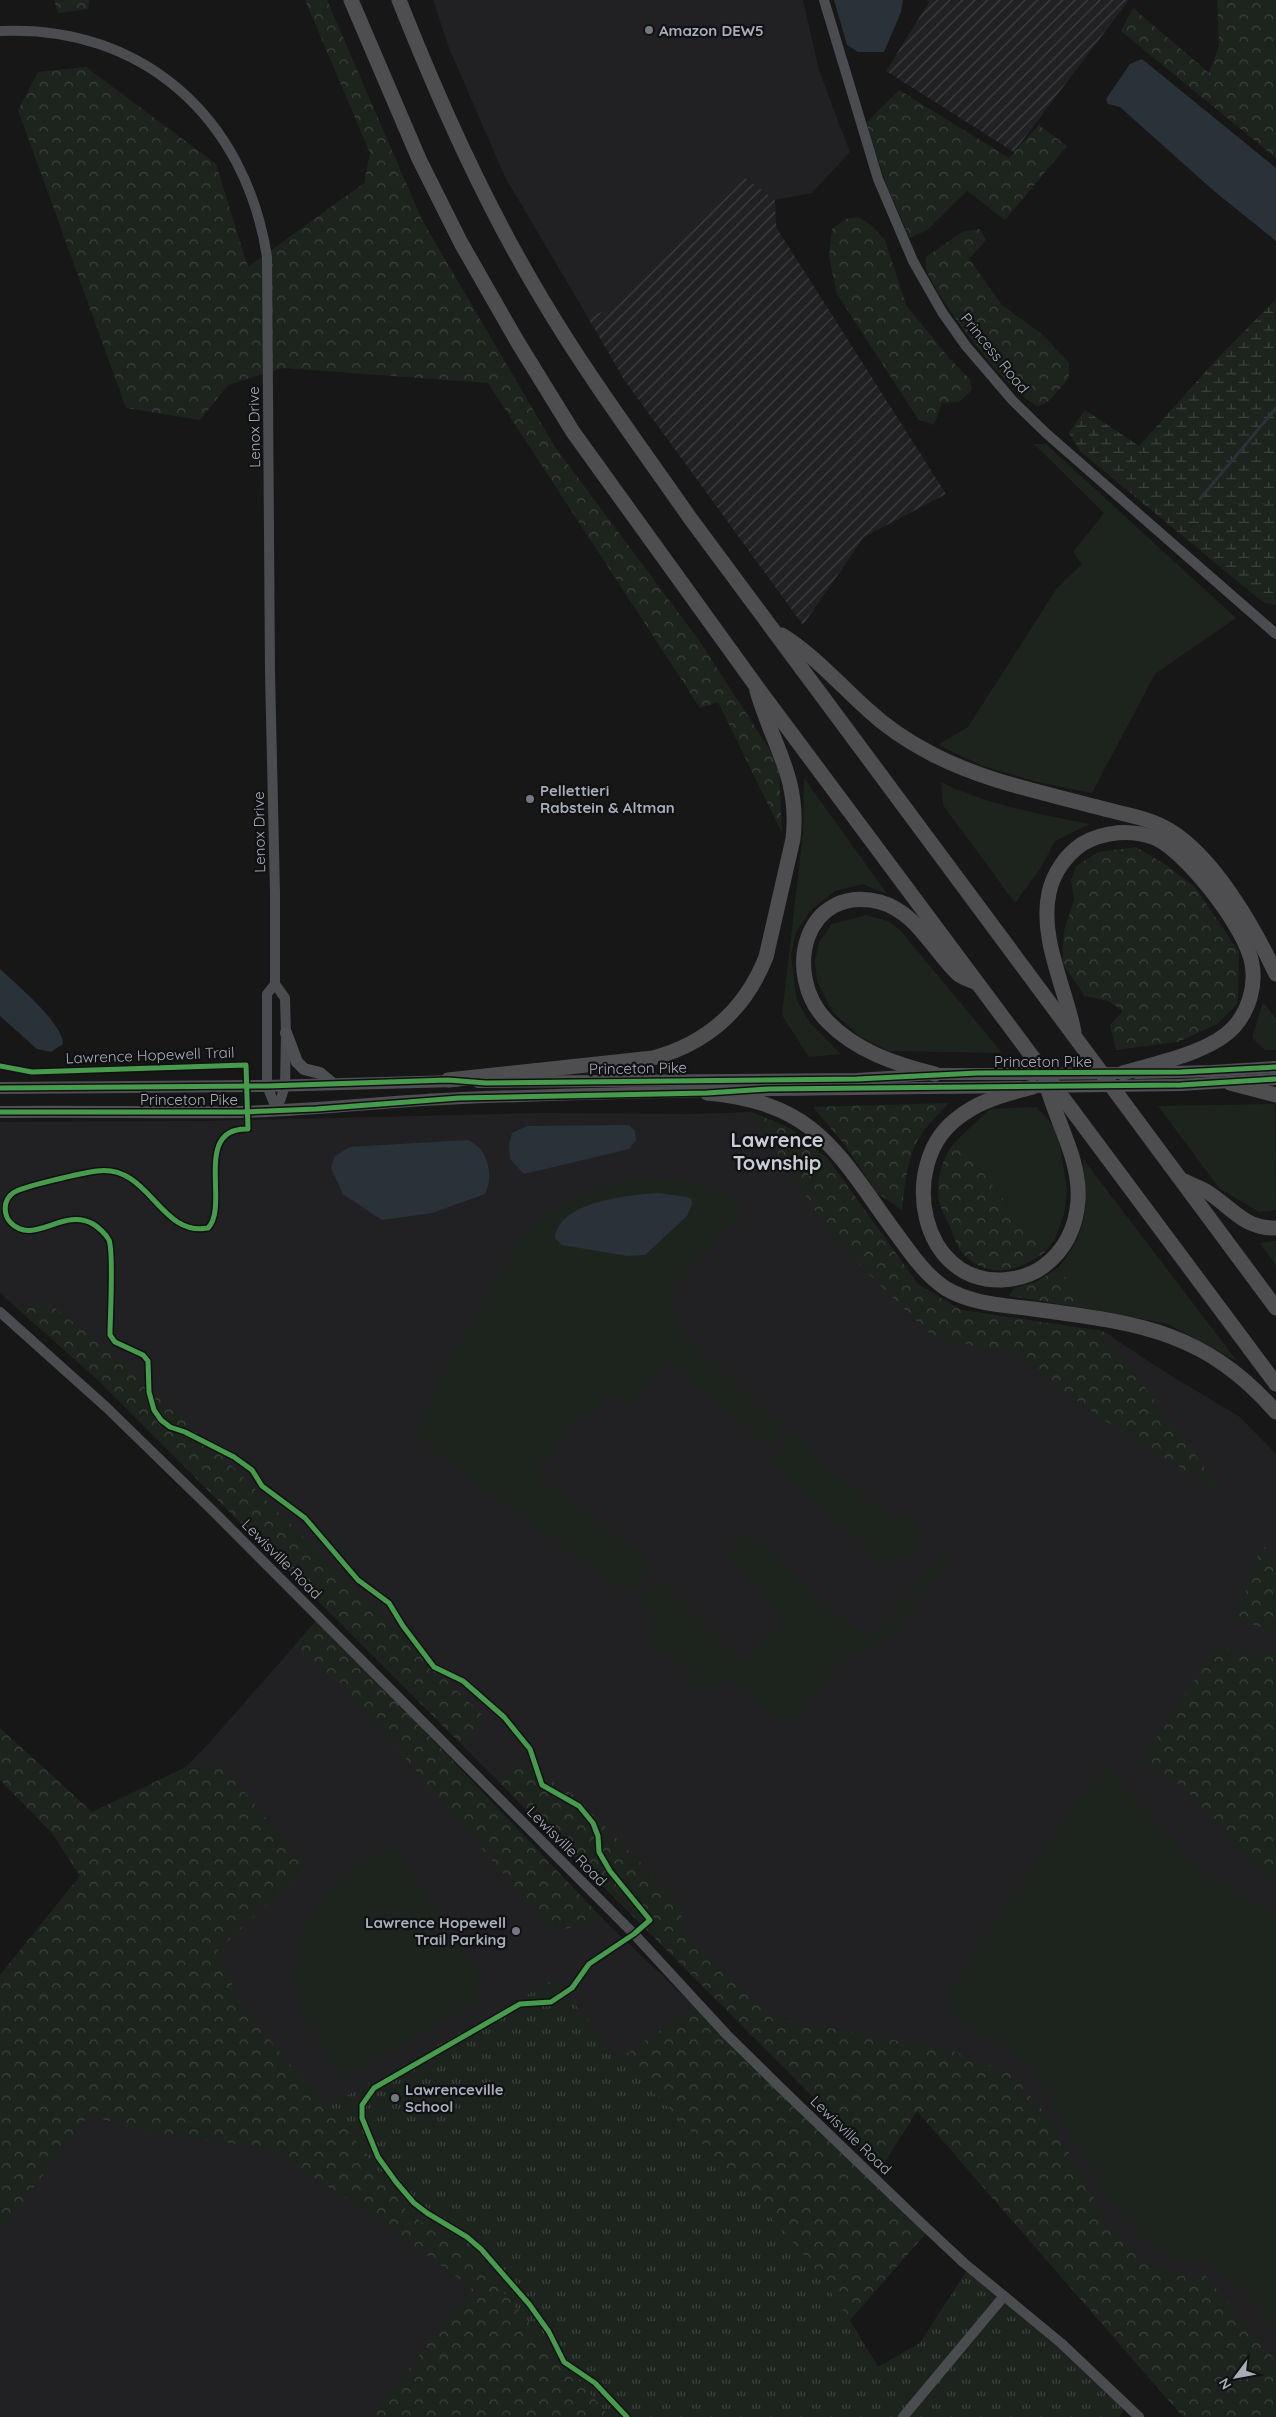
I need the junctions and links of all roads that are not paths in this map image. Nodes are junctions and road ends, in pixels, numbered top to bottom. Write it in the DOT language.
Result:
graph roads {
  1 [pos="351,0"];
  2 [pos="399,0"];
  3 [pos="824,0"];
  4 [pos="0,31"];
  5 [pos="774,630"];
  6 [pos="1276,634"];
  7 [pos="754,683"];
  8 [pos="1276,974"];
  9 [pos="275,984"];
  10 [pos="978,984"];
  11 [pos="286,1033"];
  12 [pos="1075,1035"];
  13 [pos="1276,1067"];
  14 [pos="1043,1068"];
  15 [pos="1123,1073"];
  16 [pos="935,1074"];
  17 [pos="1181,1079"];
  18 [pos="1276,1079"];
  19 [pos="448,1080"];
  20 [pos="1230,1083"];
  21 [pos="333,1084"];
  22 [pos="267,1086"];
  23 [pos="284,1086"];
  24 [pos="1033,1086"];
  25 [pos="0,1088"];
  26 [pos="707,1093"];
  27 [pos="1276,1095"];
  28 [pos="277,1110"];
  29 [pos="0,1112"];
  30 [pos="1180,1179"];
  31 [pos="1276,1228"];
  32 [pos="1276,1308"];
  33 [pos="0,1312"];
  34 [pos="1276,1384"];
  35 [pos="1276,1412"];
  36 [pos="1004,2296"];
  37 [pos="903,2417"];
  38 [pos="1139,2417"];
  1 -- 7 [label="highway"];
  2 -- 5 [label="highway"];
  3 -- 6 [label="street, Princess Road"];
  4 -- 9 [label="street, Lenox Drive"];
  5 -- 8 [label="highway"];
  5 -- 12 [label="highway"];
  7 -- 10 [label="highway"];
  7 -- 19 [label="highway"];
  9 -- 11 [label="street, Lenox Drive"];
  9 -- 22 [label="street, Lenox Drive"];
  10 -- 14 [label="highway"];
  10 -- 16 [label="highway"];
  11 -- 21 [label="main road"];
  11 -- 23 [label="street, Lenox Drive"];
  12 -- 15 [label="highway"];
  12 -- 30 [label="highway"];
  13 -- 17 [label="main road, Princeton Pike"];
  14 -- 24 [label="highway"];
  14 -- 34 [label="highway"];
  15 -- 16 [label="main road, Princeton Pike, bridge"];
  15 -- 17 [label="main road, Princeton Pike"];
  16 -- 19 [label="main road, Princeton Pike"];
  17 -- 20 [label="main road, Princeton Pike"];
  17 -- 24 [label="main road, Princeton Pike, bridge"];
  18 -- 20 [label="main road, Princeton Pike"];
  19 -- 21 [label="main road, Princeton Pike"];
  20 -- 27 [label="highway"];
  21 -- 23 [label="main road, Princeton Pike"];
  22 -- 23 [label="main road, Princeton Pike"];
  22 -- 25 [label="main road, Princeton Pike"];
  22 -- 28 [label="street, Lenox Drive"];
  23 -- 28 [label="street, Lenox Drive"];
  24 -- 26 [label="main road, Princeton Pike"];
  26 -- 28 [label="main road, Princeton Pike"];
  26 -- 35 [label="highway"];
  28 -- 29 [label="main road, Princeton Pike"];
  30 -- 31 [label="highway"];
  30 -- 32 [label="highway"];
  33 -- 36 [label="street, Lewisville Road"];
  36 -- 37 [label="street"];
  36 -- 38 [label="street, Lewisville Road"];
}
